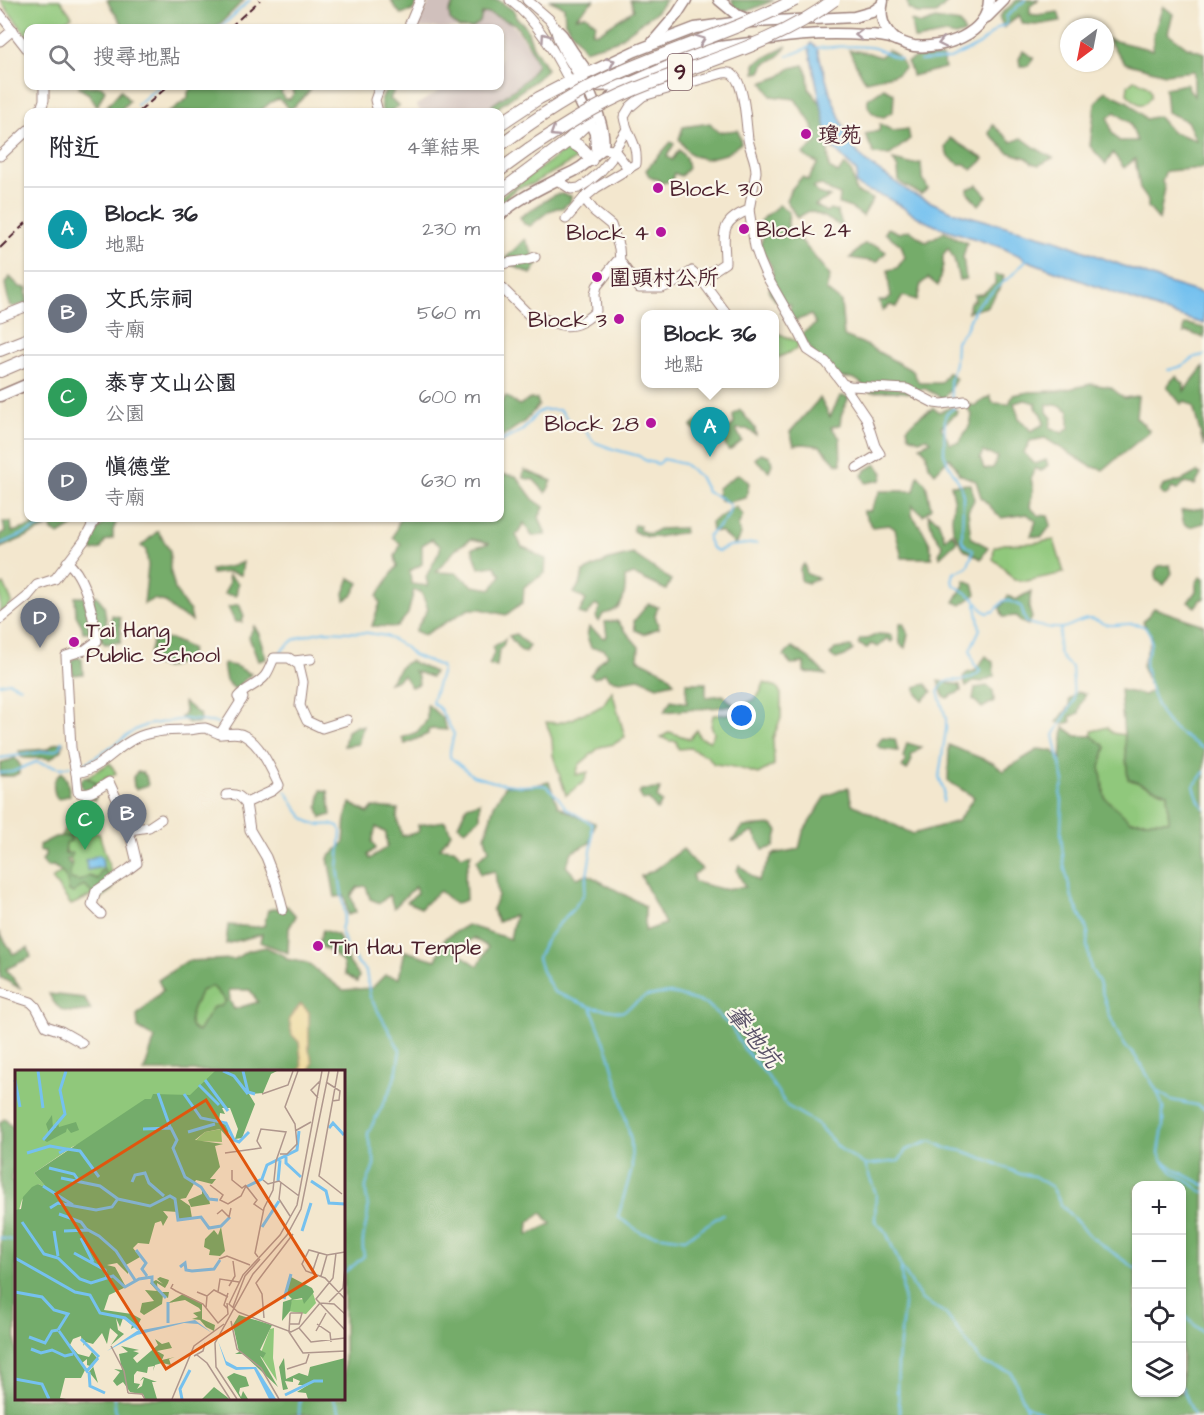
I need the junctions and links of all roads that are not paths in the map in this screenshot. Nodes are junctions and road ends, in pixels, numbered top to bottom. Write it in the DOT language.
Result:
graph roads {
  1 [pos="420,0"];
  2 [pos="510,0"];
  3 [pos="528,0"];
  4 [pos="686,0"];
  5 [pos="719,0"];
  6 [pos="795,0"];
  7 [pos="834,0"];
  8 [pos="989,0"];
  9 [pos="1004,0"];
  10 [pos="883,1"];
  11 [pos="0,15"];
  12 [pos="982,21"];
  13 [pos="753,22"];
  14 [pos="410,24"];
  15 [pos="555,28"];
  16 [pos="13,30"];
  17 [pos="896,40"];
  18 [pos="0,41"];
  19 [pos="652,44"];
  20 [pos="24,45"];
  21 [pos="635,51"];
  22 [pos="653,73"];
  23 [pos="581,79"];
  24 [pos="625,85"];
  25 [pos="44,90"];
  26 [pos="379,90"];
  27 [pos="41,108"];
  28 [pos="377,108"];
  29 [pos="594,116"];
  30 [pos="504,121"];
  31 [pos="627,129"];
  32 [pos="24,134"];
  33 [pos="568,141"];
  34 [pos="0,142"];
  35 [pos="504,142"];
  36 [pos="614,150"];
  37 [pos="3,153"];
  38 [pos="596,154"];
  39 [pos="504,167"];
  40 [pos="629,169"];
  41 [pos="557,180"];
  42 [pos="504,189"];
  43 [pos="584,198"];
  44 [pos="749,210"];
  45 [pos="504,211"];
  46 [pos="566,219"];
  47 [pos="535,258"];
  48 [pos="620,261"];
  49 [pos="504,263"];
  50 [pos="701,279"];
  51 [pos="504,290"];
  52 [pos="24,308"];
  53 [pos="724,310"];
  54 [pos="0,317"];
  55 [pos="24,341"];
  56 [pos="0,350"];
  57 [pos="24,361"];
  58 [pos="0,371"];
  59 [pos="843,384"];
  60 [pos="24,386"];
  61 [pos="0,396"];
  62 [pos="957,402"];
  63 [pos="857,468"];
  64 [pos="94,522"];
  65 [pos="67,562"];
  66 [pos="0,619"];
  67 [pos="310,659"];
  68 [pos="294,661"];
  69 [pos="253,689"];
  70 [pos="241,701"];
  71 [pos="347,720"];
  72 [pos="220,734"];
  73 [pos="75,771"];
  74 [pos="226,795"];
  75 [pos="246,803"];
  76 [pos="160,819"];
  77 [pos="129,830"];
  78 [pos="283,910"];
  79 [pos="101,914"];
  80 [pos="0,992"];
  81 [pos="82,1043"];
  1 -- 14 [label="street"];
  23 -- 2 [label="street, one-way"];
  3 -- 15 [label="street"];
  4 -- 19 [label="main road"];
  5 -- 13 [label="main road"];
  35 -- 6 [label="highway, 9, one-way, bridge"];
  7 -- 39 [label="highway, 9, one-way, bridge"];
  8 -- 12 [label="main road"];
  9 -- 12 [label="main road"];
  10 -- 13 [label="main road"];
  10 -- 17 [label="main road"];
  11 -- 16 [label="street"];
  12 -- 17 [label="main road, one-way"];
  13 -- 19 [label="main road"];
  15 -- 23 [label="main road"];
  16 -- 18 [label="street"];
  16 -- 20 [label="street"];
  17 -- 22 [label="main road, one-way"];
  19 -- 21 [label="main road"];
  21 -- 22 [label="main road"];
  23 -- 21 [label="main road, one-way"];
  22 -- 24 [label="main road"];
  23 -- 24 [label="main road"];
  23 -- 29 [label="main road"];
  23 -- 29 [label="main road"];
  23 -- 30 [label="highway"];
  24 -- 29 [label="main road"];
  25 -- 27 [label="street"];
  26 -- 28 [label="street"];
  29 -- 33 [label="highway"];
  29 -- 38 [label="main road"];
  31 -- 36 [label="street"];
  31 -- 40 [label="street"];
  31 -- 44 [label="street"];
  32 -- 37 [label="street"];
  33 -- 38 [label="highway"];
  33 -- 42 [label="highway"];
  34 -- 37 [label="street"];
  36 -- 38 [label="street"];
  36 -- 40 [label="street"];
  36 -- 41 [label="street"];
  38 -- 41 [label="main road"];
  40 -- 43 [label="street"];
  41 -- 45 [label="main road"];
  43 -- 46 [label="street"];
  43 -- 48 [label="street"];
  44 -- 50 [label="street"];
  44 -- 59 [label="street"];
  47 -- 49 [label="street"];
  48 -- 50 [label="street"];
  48 -- 51 [label="street"];
  50 -- 53 [label="street"];
  52 -- 54 [label="street"];
  55 -- 56 [label="highway"];
  57 -- 58 [label="highway"];
  59 -- 62 [label="street"];
  59 -- 63 [label="street"];
  60 -- 61 [label="main road"];
  64 -- 65 [label="street"];
  65 -- 66 [label="street"];
  65 -- 73 [label="street"];
  67 -- 68 [label="street"];
  68 -- 70 [label="street"];
  68 -- 71 [label="street"];
  69 -- 70 [label="street"];
  70 -- 72 [label="street"];
  72 -- 73 [label="street"];
  72 -- 75 [label="street"];
  73 -- 77 [label="street"];
  74 -- 75 [label="street"];
  75 -- 78 [label="street"];
  76 -- 77 [label="street"];
  77 -- 79 [label="street"];
  80 -- 81 [label="street"];
}
